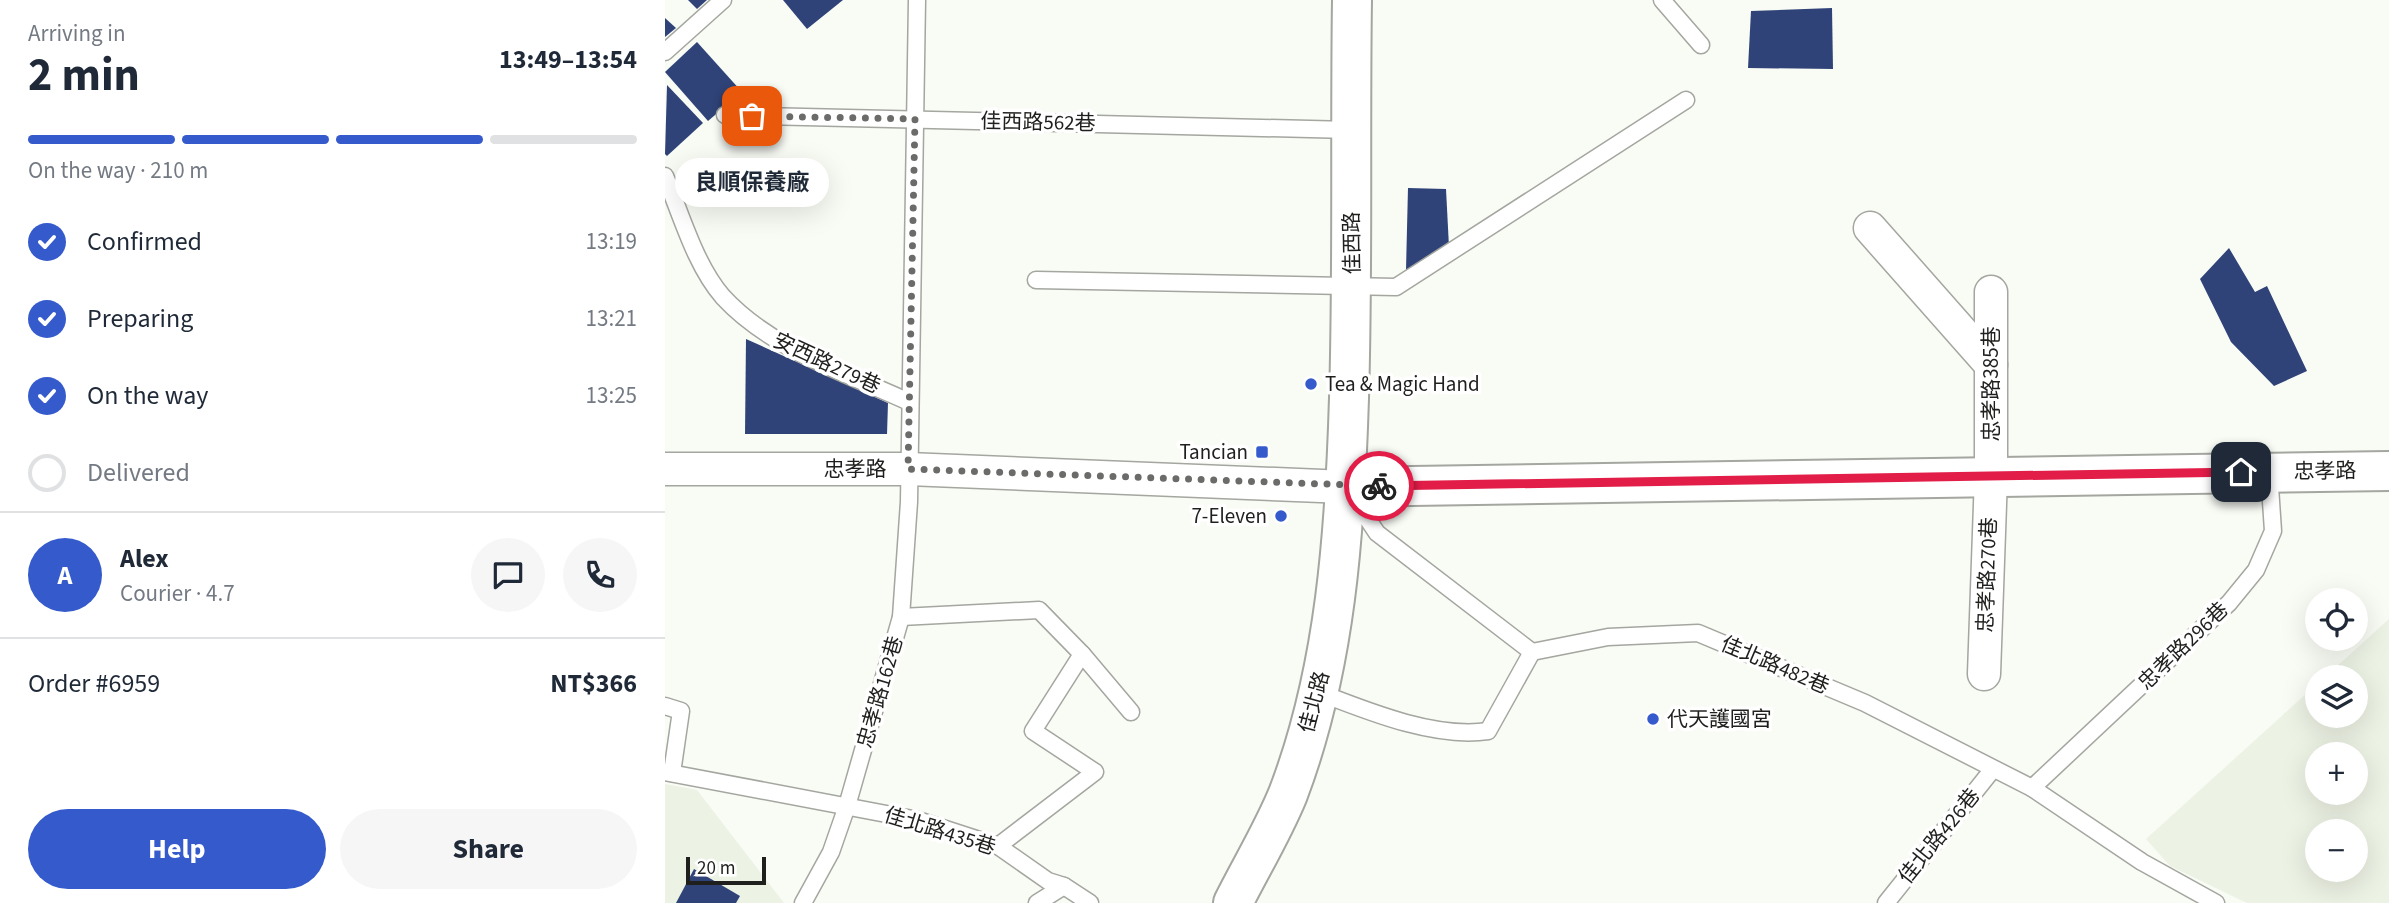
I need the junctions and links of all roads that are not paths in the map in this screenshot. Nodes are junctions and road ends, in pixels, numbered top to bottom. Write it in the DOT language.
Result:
graph roads {
  1 [pos="723,0"];
  2 [pos="917,0"];
  3 [pos="1352,0"];
  4 [pos="1662,0"];
  5 [pos="1701,45"];
  6 [pos="665,52"];
  7 [pos="1686,100"];
  8 [pos="725,115"];
  9 [pos="915,119"];
  10 [pos="1350,130"];
  11 [pos="665,176"];
  12 [pos="1870,229"];
  13 [pos="1036,280"];
  14 [pos="1353,285"];
  15 [pos="1991,292"];
  16 [pos="1991,365"];
  17 [pos="909,402"];
  18 [pos="665,469"];
  19 [pos="908,469"];
  20 [pos="2389,471"];
  21 [pos="2269,472"];
  22 [pos="1991,476"];
  23 [pos="1346,487"];
  24 [pos="901,617"];
  25 [pos="1532,652"];
  26 [pos="1083,654"];
  27 [pos="1984,674"];
  28 [pos="1318,692"];
  29 [pos="665,706"];
  30 [pos="1131,712"];
  31 [pos="1993,769"];
  32 [pos="669,773"];
  33 [pos="2032,788"];
  34 [pos="847,806"];
  35 [pos="998,846"];
  36 [pos="1064,886"];
  37 [pos="803,903"];
  38 [pos="1037,903"];
  39 [pos="1090,903"];
  40 [pos="1233,903"];
  41 [pos="1886,903"];
  42 [pos="2216,903"];
  1 -- 6 [label="lane"];
  2 -- 9 [label="lane, 忠孝路162巷"];
  3 -- 10 [label="street, 佳西路"];
  4 -- 5 [label="lane"];
  7 -- 14 [label="lane"];
  8 -- 9 [label="lane, 佳西路562巷"];
  9 -- 10 [label="lane, 佳西路562巷"];
  9 -- 17 [label="lane, 忠孝路162巷"];
  10 -- 14 [label="street, 佳西路"];
  11 -- 17 [label="lane, 安西路279巷"];
  12 -- 16 [label="street"];
  13 -- 14 [label="lane"];
  14 -- 23 [label="street, 佳西路"];
  15 -- 16 [label="street, 忠孝路385巷"];
  16 -- 22 [label="street, 忠孝路385巷"];
  17 -- 19 [label="lane, 忠孝路162巷"];
  18 -- 19 [label="street, 忠孝路"];
  19 -- 23 [label="street, 忠孝路"];
  19 -- 24 [label="lane, 忠孝路162巷"];
  20 -- 21 [label="street, 忠孝路"];
  21 -- 22 [label="street, 忠孝路"];
  21 -- 33 [label="lane, 忠孝路296巷"];
  22 -- 23 [label="street, 忠孝路"];
  22 -- 27 [label="street, 忠孝路270巷"];
  23 -- 25 [label="lane"];
  23 -- 28 [label="street, 佳北路"];
  24 -- 26 [label="lane"];
  24 -- 34 [label="lane, 忠孝路162巷"];
  25 -- 28 [label="lane"];
  25 -- 31 [label="lane, 佳北路482巷"];
  26 -- 30 [label="lane"];
  26 -- 35 [label="lane"];
  28 -- 40 [label="street, 佳北路"];
  29 -- 32 [label="lane"];
  31 -- 33 [label="lane, 佳北路482巷"];
  31 -- 41 [label="lane, 佳北路426巷"];
  32 -- 34 [label="lane, 佳北路435巷"];
  33 -- 42 [label="lane, 佳北路482巷"];
  34 -- 35 [label="lane, 佳北路435巷"];
  34 -- 37 [label="lane, 忠孝路162巷"];
  35 -- 36 [label="lane, 佳北路435巷"];
  36 -- 38 [label="lane"];
  36 -- 39 [label="lane, 佳北路435巷"];
}
